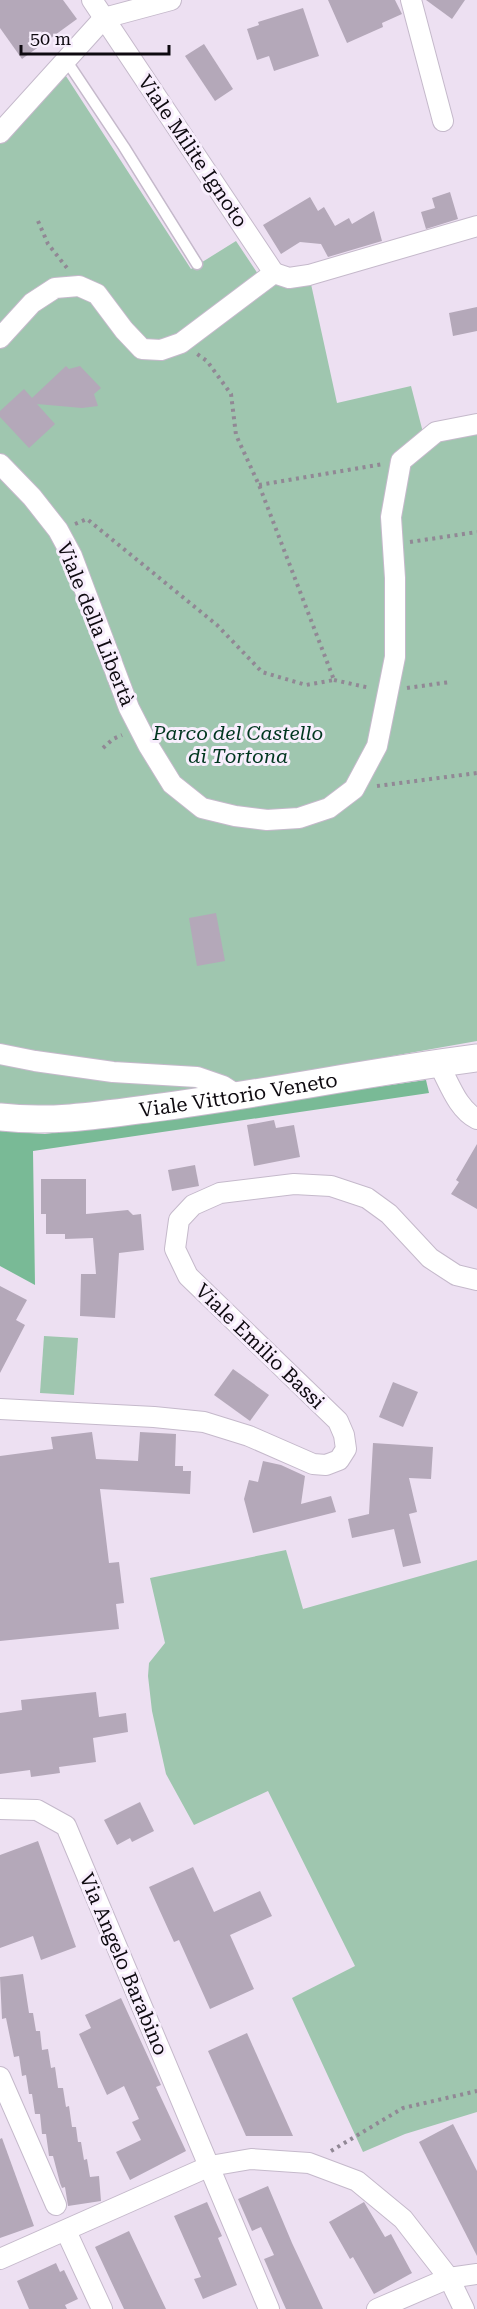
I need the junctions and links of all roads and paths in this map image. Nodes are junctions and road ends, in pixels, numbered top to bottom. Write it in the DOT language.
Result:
graph roads {
  1 [pos="92,0"];
  2 [pos="171,0"];
  3 [pos="411,0"];
  4 [pos="104,18"];
  5 [pos="66,60"];
  6 [pos="443,121"];
  7 [pos="0,133"];
  8 [pos="38,220"];
  9 [pos="477,226"];
  10 [pos="197,264"];
  11 [pos="274,273"];
  12 [pos="79,286"];
  13 [pos="0,338"];
  14 [pos="182,344"];
  15 [pos="477,424"];
  16 [pos="401,461"];
  17 [pos="0,464"];
  18 [pos="260,485"];
  19 [pos="58,530"];
  20 [pos="477,532"];
  21 [pos="393,544"];
  22 [pos="334,680"];
  23 [pos="450,682"];
  24 [pos="387,691"];
  25 [pos="477,773"];
  26 [pos="354,789"];
  27 [pos="0,1054"];
  28 [pos="477,1058"];
  29 [pos="438,1063"];
  30 [pos="240,1097"];
  31 [pos="0,1117"];
  32 [pos="477,1119"];
  33 [pos="477,1280"];
  34 [pos="0,1409"];
  35 [pos="0,1809"];
  36 [pos="0,2077"];
  37 [pos="477,2091"];
  38 [pos="4,2102"];
  39 [pos="309,2163"];
  40 [pos="210,2166"];
  41 [pos="56,2205"];
  42 [pos="66,2231"];
  43 [pos="0,2259"];
  44 [pos="477,2274"];
  45 [pos="449,2278"];
  46 [pos="102,2309"];
  47 [pos="269,2309"];
  48 [pos="378,2309"];
  49 [pos="464,2309"];
  1 -- 4 [label="street, Viale Milite Ignoto"];
  2 -- 4 [label="street"];
  3 -- 6 [label="street"];
  4 -- 5 [label="street"];
  4 -- 11 [label="street, Viale Milite Ignoto"];
  5 -- 7 [label="street"];
  5 -- 10 [label="lane"];
  8 -- 12 [label="path"];
  9 -- 11 [label="street"];
  11 -- 14 [label="street"];
  12 -- 13 [label="street"];
  12 -- 14 [label="street"];
  14 -- 18 [label="path"];
  15 -- 16 [label="street"];
  16 -- 18 [label="path"];
  16 -- 21 [label="street, Viale della Libertà"];
  17 -- 19 [label="street, Viale della Libertà"];
  18 -- 22 [label="path"];
  19 -- 22 [label="path"];
  19 -- 26 [label="street, Viale della Libertà"];
  20 -- 21 [label="path"];
  21 -- 24 [label="street, Viale della Libertà"];
  22 -- 24 [label="path"];
  23 -- 24 [label="path"];
  24 -- 26 [label="street, Viale della Libertà"];
  25 -- 26 [label="path"];
  27 -- 30 [label="street"];
  28 -- 29 [label="street, Viale Vittorio Veneto"];
  29 -- 30 [label="street, Viale Vittorio Veneto"];
  29 -- 32 [label="street"];
  30 -- 31 [label="street, Viale Vittorio Veneto"];
  33 -- 34 [label="street, Viale Emilio Bassi"];
  35 -- 40 [label="street, Via Angelo Barabino"];
  36 -- 38 [label="street"];
  37 -- 39 [label="path"];
  38 -- 41 [label="street"];
  39 -- 40 [label="street"];
  39 -- 45 [label="street"];
  40 -- 42 [label="street"];
  40 -- 47 [label="street, Via Angelo Barabino"];
  42 -- 43 [label="street"];
  42 -- 46 [label="street"];
  44 -- 45 [label="street"];
  45 -- 48 [label="street"];
  45 -- 49 [label="street"];
}
